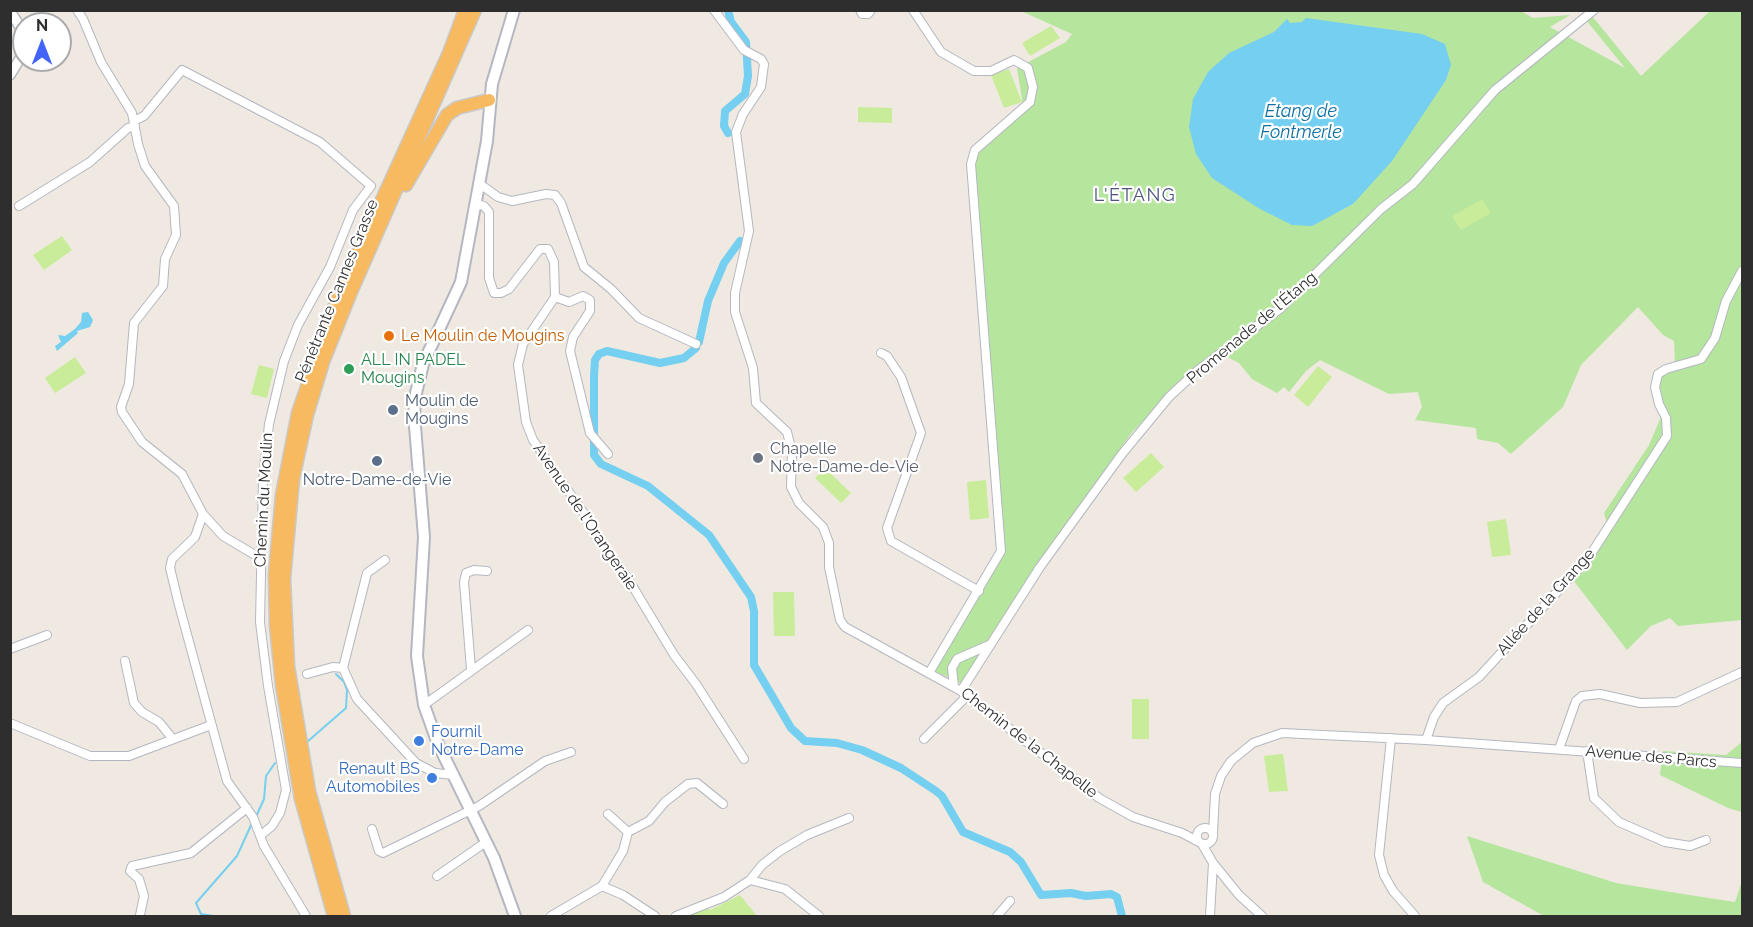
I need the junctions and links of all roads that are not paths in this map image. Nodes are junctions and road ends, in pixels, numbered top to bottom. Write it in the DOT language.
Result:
graph roads {
  1 [pos="77,10"];
  2 [pos="459,10"];
  3 [pos="465,10"];
  4 [pos="476,10"];
  5 [pos="514,10"];
  6 [pos="714,10"];
  7 [pos="860,10"];
  8 [pos="871,10"];
  9 [pos="913,10"];
  10 [pos="1594,10"];
  11 [pos="485,105"];
  12 [pos="418,116"];
  13 [pos="135,124"];
  14 [pos="480,184"];
  15 [pos="476,204"];
  16 [pos="19,206"];
  17 [pos="372,243"];
  18 [pos="1743,271"];
  19 [pos="555,297"];
  20 [pos="696,344"];
  21 [pos="881,353"];
  22 [pos="608,454"];
  23 [pos="203,514"];
  24 [pos="260,558"];
  25 [pos="385,560"];
  26 [pos="487,571"];
  27 [pos="979,591"];
  28 [pos="528,630"];
  29 [pos="47,635"];
  30 [pos="991,644"];
  31 [pos="10,649"];
  32 [pos="125,661"];
  33 [pos="343,668"];
  34 [pos="471,669"];
  35 [pos="1743,672"];
  36 [pos="928,673"];
  37 [pos="306,674"];
  38 [pos="961,691"];
  39 [pos="424,705"];
  40 [pos="10,723"];
  41 [pos="211,725"];
  42 [pos="172,738"];
  43 [pos="1391,738"];
  44 [pos="924,739"];
  45 [pos="1425,740"];
  46 [pos="1559,749"];
  47 [pos="1587,751"];
  48 [pos="571,752"];
  49 [pos="744,759"];
  50 [pos="1743,763"];
  51 [pos="453,775"];
  52 [pos="723,804"];
  53 [pos="246,808"];
  54 [pos="470,810"];
  55 [pos="1214,810"];
  56 [pos="608,814"];
  57 [pos="849,818"];
  58 [pos="372,829"];
  59 [pos="1201,830"];
  60 [pos="628,832"];
  61 [pos="1182,833"];
  62 [pos="261,835"];
  63 [pos="1213,837"];
  64 [pos="1706,840"];
  65 [pos="486,842"];
  66 [pos="1201,843"];
  67 [pos="1212,864"];
  68 [pos="437,876"];
  69 [pos="750,880"];
  70 [pos="602,886"];
  71 [pos="1010,901"];
  72 [pos="140,915"];
  73 [pos="511,915"];
  74 [pos="306,916"];
  75 [pos="334,916"];
  76 [pos="344,916"];
  77 [pos="551,916"];
  78 [pos="655,916"];
  79 [pos="676,916"];
  80 [pos="819,916"];
  81 [pos="997,916"];
  82 [pos="1210,916"];
  83 [pos="1262,916"];
  84 [pos="1415,916"];
  1 -- 13 [label="street"];
  2 -- 12 [label="highway"];
  3 -- 12 [label="highway, Pénétrante Cannes Grasse"];
  4 -- 17 [label="highway, Pénétrante Cannes Grasse"];
  5 -- 11 [label="main road"];
  6 -- 36 [label="street, Chemin de la Chapelle"];
  7 -- 8 [label="street"];
  9 -- 27 [label="street"];
  10 -- 30 [label="street, Promenade de l'Étang"];
  11 -- 14 [label="main road"];
  11 -- 17 [label="highway"];
  12 -- 75 [label="highway, Pénétrante Cannes Grasse"];
  13 -- 16 [label="street"];
  13 -- 23 [label="street"];
  13 -- 24 [label="street, Chemin du Moulin"];
  14 -- 15 [label="main road"];
  14 -- 20 [label="street"];
  15 -- 19 [label="street"];
  15 -- 39 [label="main road"];
  17 -- 76 [label="highway, Pénétrante Cannes Grasse"];
  18 -- 45 [label="street, Allée de la Grange"];
  19 -- 22 [label="street"];
  19 -- 49 [label="street, Avenue de l'Orangeraie"];
  21 -- 27 [label="street"];
  23 -- 24 [label="street"];
  23 -- 41 [label="street"];
  24 -- 62 [label="street, Chemin du Moulin"];
  25 -- 33 [label="street"];
  26 -- 34 [label="street"];
  27 -- 36 [label="street"];
  28 -- 34 [label="street"];
  29 -- 31 [label="street"];
  30 -- 38 [label="street, Promenade de l'Étang"];
  30 -- 38 [label="street"];
  32 -- 42 [label="street"];
  33 -- 37 [label="street"];
  33 -- 51 [label="street"];
  34 -- 39 [label="street"];
  35 -- 46 [label="street"];
  36 -- 38 [label="street, Chemin de la Chapelle"];
  38 -- 44 [label="street, Promenade de l'Étang"];
  38 -- 61 [label="street, Chemin de la Chapelle"];
  39 -- 51 [label="main road"];
  40 -- 42 [label="street"];
  41 -- 42 [label="street"];
  41 -- 53 [label="street"];
  43 -- 45 [label="street, Avenue des Parcs"];
  43 -- 55 [label="street, Avenue des Parcs"];
  43 -- 84 [label="street"];
  45 -- 46 [label="street, Avenue des Parcs"];
  46 -- 47 [label="street, Avenue des Parcs"];
  47 -- 50 [label="street, Avenue des Parcs"];
  47 -- 64 [label="street"];
  48 -- 54 [label="street"];
  51 -- 54 [label="main road"];
  52 -- 60 [label="street"];
  53 -- 62 [label="street"];
  53 -- 72 [label="street"];
  54 -- 58 [label="street"];
  54 -- 65 [label="main road"];
  55 -- 59 [label="street"];
  55 -- 63 [label="street"];
  56 -- 60 [label="street"];
  57 -- 69 [label="street"];
  59 -- 61 [label="street, Chemin de la Chapelle"];
  59 -- 63 [label="street"];
  59 -- 66 [label="street"];
  60 -- 70 [label="street"];
  61 -- 66 [label="street, Chemin de la Chapelle"];
  62 -- 74 [label="street"];
  63 -- 66 [label="street"];
  63 -- 67 [label="street"];
  65 -- 68 [label="street"];
  65 -- 73 [label="main road"];
  66 -- 67 [label="street"];
  67 -- 82 [label="street"];
  67 -- 83 [label="street"];
  69 -- 79 [label="street"];
  69 -- 80 [label="street"];
  70 -- 77 [label="street"];
  70 -- 78 [label="street"];
  71 -- 81 [label="street"];
}
